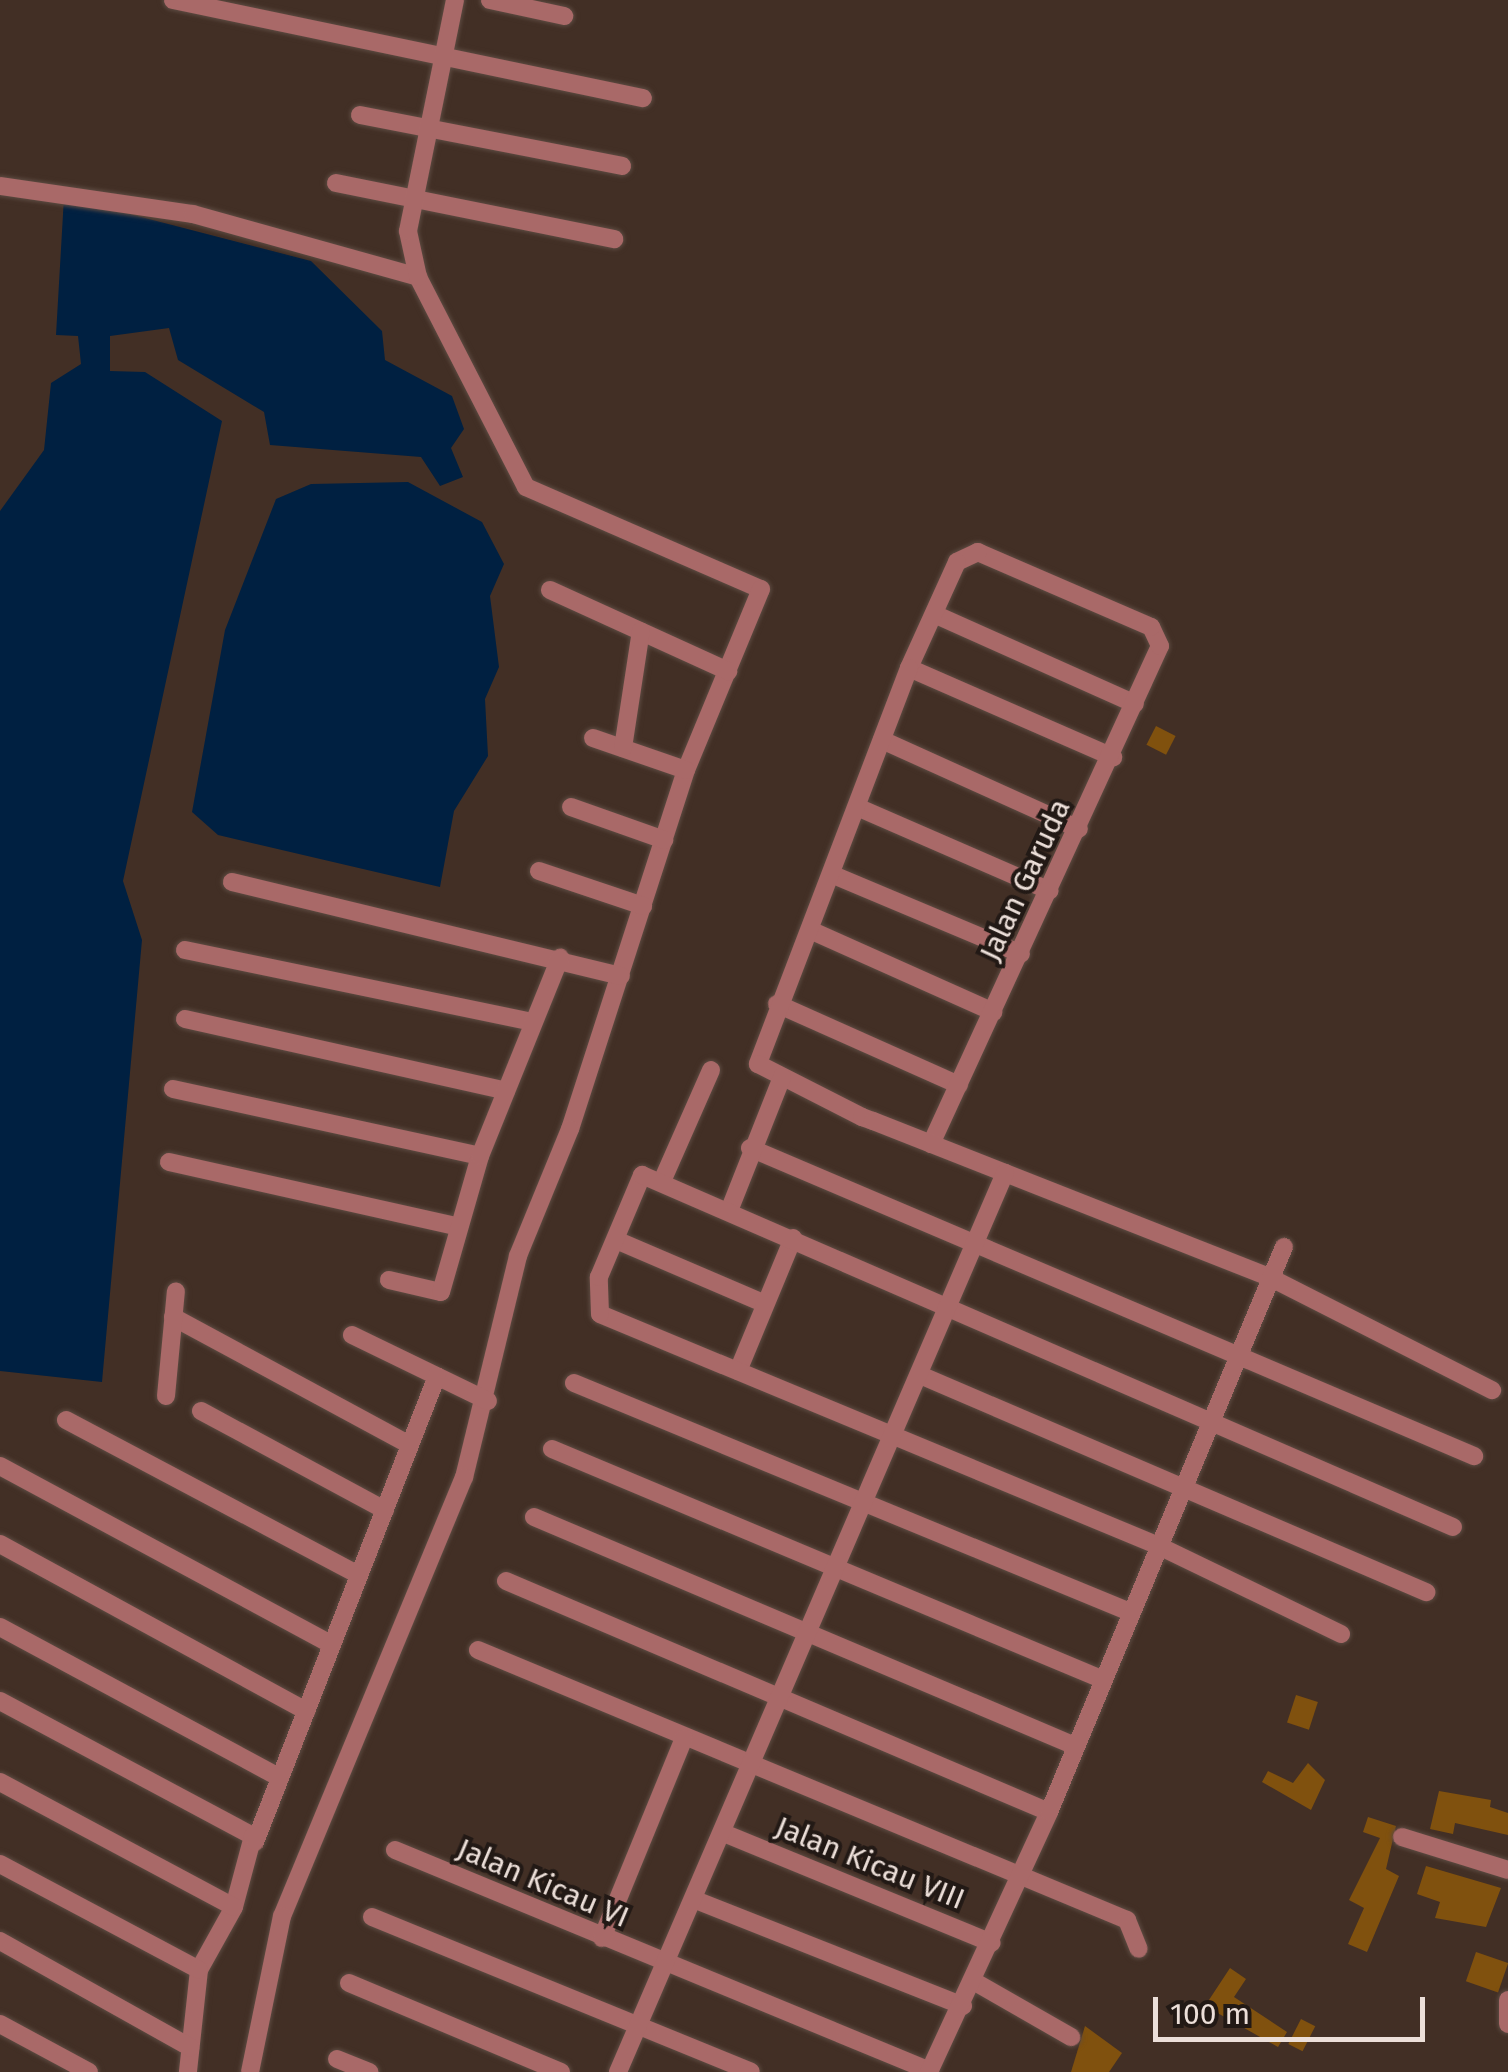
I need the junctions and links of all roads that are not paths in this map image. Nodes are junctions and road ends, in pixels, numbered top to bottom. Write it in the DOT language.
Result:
graph roads {
  1 [pos="174,0"];
  2 [pos="454,0"];
  3 [pos="490,0"];
  4 [pos="564,16"];
  5 [pos="442,58"];
  6 [pos="643,98"];
  7 [pos="360,115"];
  8 [pos="429,128"];
  9 [pos="622,166"];
  10 [pos="336,182"];
  11 [pos="0,186"];
  12 [pos="414,197"];
  13 [pos="614,240"];
  14 [pos="410,274"];
  15 [pos="550,590"];
  16 [pos="934,614"];
  17 [pos="642,632"];
  18 [pos="909,668"];
  19 [pos="728,670"];
  20 [pos="1136,704"];
  21 [pos="593,738"];
  22 [pos="882,740"];
  23 [pos="622,748"];
  24 [pos="1112,757"];
  25 [pos="686,770"];
  26 [pos="571,807"];
  27 [pos="857,807"];
  28 [pos="1079,829"];
  29 [pos="664,840"];
  30 [pos="538,871"];
  31 [pos="831,874"];
  32 [pos="232,882"];
  33 [pos="1050,890"];
  34 [pos="643,906"];
  35 [pos="810,930"];
  36 [pos="185,950"];
  37 [pos="1020,954"];
  38 [pos="560,958"];
  39 [pos="621,976"];
  40 [pos="777,1004"];
  41 [pos="993,1012"];
  42 [pos="186,1019"];
  43 [pos="534,1022"];
  44 [pos="712,1070"];
  45 [pos="782,1077"];
  46 [pos="959,1085"];
  47 [pos="173,1089"];
  48 [pos="506,1091"];
  49 [pos="931,1144"];
  50 [pos="750,1148"];
  51 [pos="480,1156"];
  52 [pos="168,1162"];
  53 [pos="1005,1173"];
  54 [pos="662,1179"];
  55 [pos="729,1211"];
  56 [pos="456,1226"];
  57 [pos="793,1238"];
  58 [pos="616,1240"];
  59 [pos="976,1243"];
  60 [pos="1284,1247"];
  61 [pos="1271,1278"];
  62 [pos="389,1280"];
  63 [pos="176,1291"];
  64 [pos="766,1304"];
  65 [pos="948,1308"];
  66 [pos="173,1317"];
  67 [pos="352,1335"];
  68 [pos="1235,1350"];
  69 [pos="738,1371"];
  70 [pos="920,1375"];
  71 [pos="437,1376"];
  72 [pos="574,1383"];
  73 [pos="1492,1390"];
  74 [pos="166,1396"];
  75 [pos="488,1401"];
  76 [pos="201,1412"];
  77 [pos="1211,1418"];
  78 [pos="66,1420"];
  79 [pos="892,1440"];
  80 [pos="410,1445"];
  81 [pos="552,1450"];
  82 [pos="1474,1456"];
  83 [pos="0,1466"];
  84 [pos="1186,1482"];
  85 [pos="864,1506"];
  86 [pos="385,1510"];
  87 [pos="534,1517"];
  88 [pos="1452,1527"];
  89 [pos="0,1544"];
  90 [pos="1159,1546"];
  91 [pos="837,1570"];
  92 [pos="360,1574"];
  93 [pos="506,1581"];
  94 [pos="1426,1592"];
  95 [pos="1130,1612"];
  96 [pos="0,1627"];
  97 [pos="1341,1634"];
  98 [pos="809,1636"];
  99 [pos="332,1645"];
  100 [pos="478,1650"];
  101 [pos="1098,1678"];
  102 [pos="0,1700"];
  103 [pos="782,1700"];
  104 [pos="306,1711"];
  105 [pos="684,1738"];
  106 [pos="1073,1745"];
  107 [pos="754,1768"];
  108 [pos="280,1778"];
  109 [pos="3,1783"];
  110 [pos="0,1804"];
  111 [pos="1049,1812"];
  112 [pos="726,1834"];
  113 [pos="1402,1836"];
  114 [pos="255,1842"];
  115 [pos="395,1850"];
  116 [pos="0,1864"];
  117 [pos="1508,1870"];
  118 [pos="1018,1874"];
  119 [pos="698,1901"];
  120 [pos="234,1907"];
  121 [pos="372,1917"];
  122 [pos="602,1938"];
  123 [pos="0,1941"];
  124 [pos="992,1942"];
  125 [pos="1139,1949"];
  126 [pos="670,1966"];
  127 [pos="199,1970"];
  128 [pos="975,1982"];
  129 [pos="349,1983"];
  130 [pos="1508,2000"];
  131 [pos="964,2006"];
  132 [pos="0,2024"];
  133 [pos="1508,2024"];
  134 [pos="638,2026"];
  135 [pos="1070,2038"];
  136 [pos="190,2047"];
  137 [pos="337,2059"];
  138 [pos="929,2071"];
  139 [pos="88,2072"];
  140 [pos="188,2072"];
  141 [pos="250,2072"];
  142 [pos="369,2072"];
  143 [pos="560,2072"];
  144 [pos="618,2072"];
  145 [pos="751,2072"];
  1 -- 5 [label="street"];
  2 -- 5 [label="street"];
  3 -- 4 [label="street"];
  5 -- 6 [label="street"];
  5 -- 8 [label="street"];
  7 -- 8 [label="street"];
  8 -- 9 [label="street"];
  8 -- 12 [label="street"];
  10 -- 12 [label="street"];
  11 -- 14 [label="street"];
  12 -- 13 [label="street"];
  12 -- 14 [label="street"];
  14 -- 19 [label="street"];
  15 -- 17 [label="street"];
  16 -- 18 [label="street"];
  16 -- 20 [label="street"];
  16 -- 20 [label="street, Jalan Garuda"];
  17 -- 19 [label="street"];
  17 -- 23 [label="street"];
  18 -- 22 [label="street"];
  18 -- 24 [label="street"];
  19 -- 25 [label="street"];
  20 -- 24 [label="street, Jalan Garuda"];
  21 -- 23 [label="street"];
  22 -- 27 [label="street"];
  22 -- 28 [label="street"];
  23 -- 25 [label="street"];
  24 -- 28 [label="street, Jalan Garuda"];
  25 -- 29 [label="street"];
  26 -- 29 [label="street"];
  27 -- 31 [label="street"];
  27 -- 33 [label="street"];
  28 -- 33 [label="street, Jalan Garuda"];
  29 -- 34 [label="street"];
  30 -- 34 [label="street"];
  31 -- 35 [label="street"];
  31 -- 37 [label="street"];
  32 -- 38 [label="street"];
  33 -- 37 [label="street, Jalan Garuda"];
  34 -- 39 [label="street"];
  35 -- 40 [label="street"];
  35 -- 41 [label="street"];
  36 -- 43 [label="street"];
  37 -- 41 [label="street, Jalan Garuda"];
  38 -- 39 [label="street"];
  38 -- 43 [label="street"];
  39 -- 75 [label="street"];
  40 -- 45 [label="street"];
  40 -- 46 [label="street"];
  41 -- 46 [label="street, Jalan Garuda"];
  42 -- 48 [label="street"];
  43 -- 48 [label="street"];
  44 -- 54 [label="street"];
  45 -- 49 [label="street"];
  45 -- 50 [label="street"];
  46 -- 49 [label="street, Jalan Garuda"];
  47 -- 51 [label="street"];
  48 -- 51 [label="street"];
  49 -- 53 [label="street"];
  50 -- 55 [label="street"];
  50 -- 59 [label="street"];
  51 -- 56 [label="street"];
  52 -- 56 [label="street"];
  53 -- 59 [label="street"];
  53 -- 61 [label="street"];
  54 -- 55 [label="street"];
  54 -- 58 [label="street"];
  55 -- 57 [label="street"];
  56 -- 62 [label="street"];
  57 -- 64 [label="street"];
  57 -- 65 [label="street"];
  58 -- 64 [label="street"];
  58 -- 69 [label="street"];
  59 -- 65 [label="street"];
  59 -- 68 [label="street"];
  60 -- 61 [label="street"];
  61 -- 68 [label="street"];
  61 -- 73 [label="street"];
  63 -- 66 [label="street"];
  64 -- 69 [label="street"];
  65 -- 70 [label="street"];
  65 -- 77 [label="street"];
  66 -- 74 [label="street"];
  66 -- 80 [label="street"];
  67 -- 71 [label="street"];
  68 -- 77 [label="street"];
  68 -- 82 [label="street"];
  69 -- 79 [label="street"];
  70 -- 79 [label="street"];
  70 -- 84 [label="street"];
  71 -- 75 [label="street"];
  71 -- 80 [label="street"];
  72 -- 85 [label="street"];
  75 -- 141 [label="street"];
  76 -- 86 [label="street"];
  77 -- 84 [label="street"];
  77 -- 88 [label="street"];
  78 -- 92 [label="street"];
  79 -- 85 [label="street"];
  79 -- 90 [label="street"];
  80 -- 86 [label="street"];
  81 -- 91 [label="street"];
  83 -- 99 [label="street"];
  84 -- 90 [label="street"];
  84 -- 94 [label="street"];
  85 -- 91 [label="street"];
  85 -- 95 [label="street"];
  86 -- 92 [label="street"];
  87 -- 98 [label="street"];
  89 -- 104 [label="street"];
  90 -- 95 [label="street"];
  90 -- 97 [label="street"];
  91 -- 98 [label="street"];
  91 -- 101 [label="street"];
  92 -- 99 [label="street"];
  93 -- 103 [label="street"];
  95 -- 101 [label="street"];
  96 -- 108 [label="street"];
  98 -- 103 [label="street"];
  98 -- 106 [label="street"];
  99 -- 104 [label="street"];
  100 -- 105 [label="street"];
  101 -- 106 [label="street"];
  102 -- 114 [label="street"];
  103 -- 107 [label="street"];
  103 -- 111 [label="street"];
  104 -- 108 [label="street"];
  105 -- 107 [label="street"];
  105 -- 122 [label="street"];
  106 -- 111 [label="street"];
  107 -- 112 [label="street"];
  107 -- 118 [label="street"];
  108 -- 114 [label="street"];
  109 -- 110 [label="street"];
  109 -- 120 [label="street"];
  111 -- 118 [label="street"];
  112 -- 119 [label="street"];
  112 -- 124 [label="street, Jalan Kicau VIII"];
  113 -- 117 [label="street"];
  114 -- 120 [label="street"];
  115 -- 122 [label="street, Jalan Kicau VI"];
  116 -- 127 [label="street"];
  118 -- 124 [label="street"];
  118 -- 125 [label="street"];
  119 -- 126 [label="street"];
  119 -- 131 [label="street"];
  120 -- 127 [label="street"];
  121 -- 134 [label="street"];
  122 -- 126 [label="street, Jalan Kicau VI"];
  123 -- 136 [label="street"];
  124 -- 128 [label="street"];
  126 -- 134 [label="street"];
  126 -- 138 [label="street, Jalan Kicau VI"];
  127 -- 136 [label="street"];
  128 -- 131 [label="street"];
  128 -- 135 [label="street"];
  129 -- 143 [label="street"];
  130 -- 133 [label="street"];
  131 -- 138 [label="street"];
  132 -- 139 [label="street"];
  134 -- 144 [label="street"];
  134 -- 145 [label="street"];
  136 -- 140 [label="street"];
  137 -- 142 [label="street"];
}
